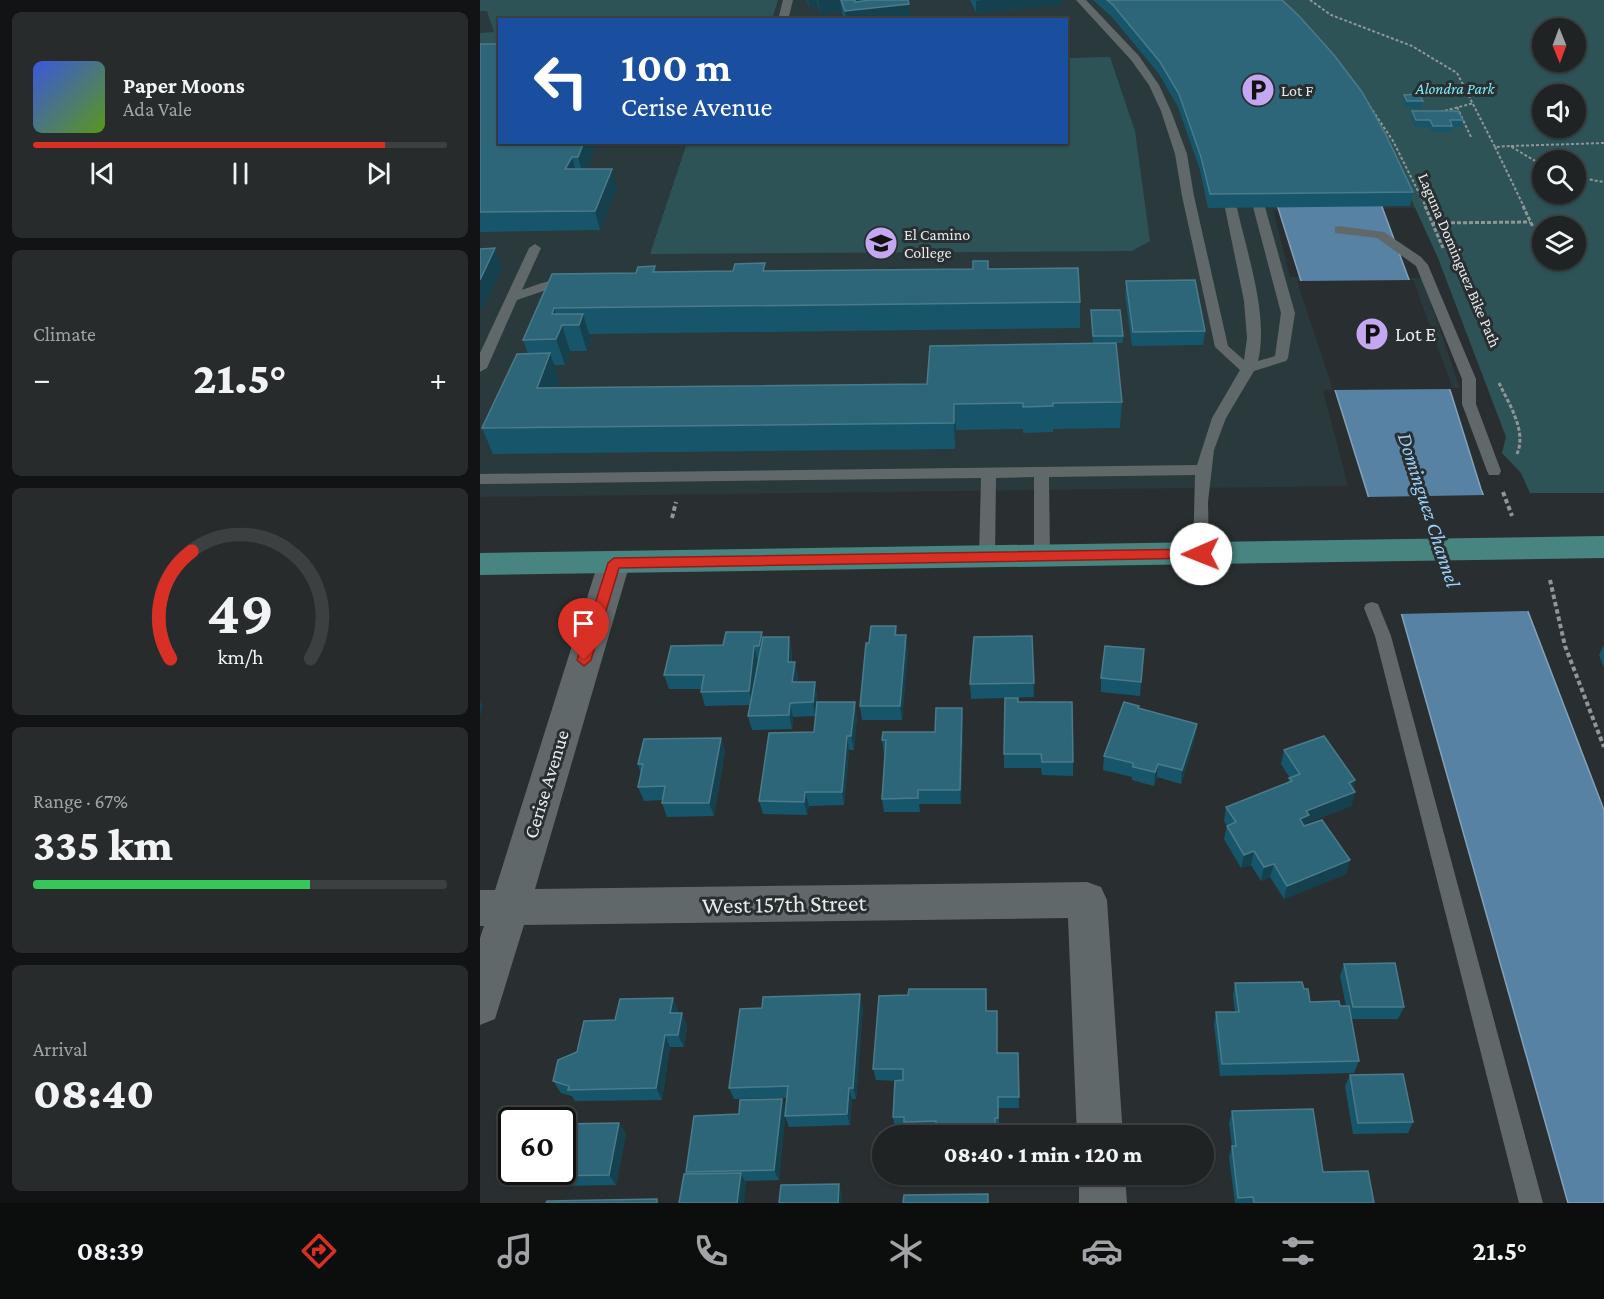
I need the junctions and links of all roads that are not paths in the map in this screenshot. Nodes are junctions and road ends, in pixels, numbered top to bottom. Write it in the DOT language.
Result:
graph roads {
  1 [pos="788,0"];
  2 [pos="1081,0"];
  3 [pos="784,18"];
  4 [pos="1259,207"];
  5 [pos="1232,208"];
  6 [pos="1339,230"];
  7 [pos="535,248"];
  8 [pos="578,284"];
  9 [pos="513,298"];
  10 [pos="480,368"];
  11 [pos="1247,369"];
  12 [pos="1204,470"];
  13 [pos="1041,471"];
  14 [pos="1494,471"];
  15 [pos="989,472"];
  16 [pos="480,478"];
  17 [pos="1604,547"];
  18 [pos="1201,554"];
  19 [pos="1042,556"];
  20 [pos="987,557"];
  21 [pos="614,563"];
  22 [pos="480,564"];
  23 [pos="1372,608"];
  24 [pos="494,908"];
  25 [pos="480,1005"];
  26 [pos="1099,1125"];
  27 [pos="1102,1185"];
  28 [pos="1103,1203"];
  29 [pos="1531,1203"];
  1 -- 3 [label="lane"];
  2 -- 11 [label="lane"];
  4 -- 11 [label="lane"];
  5 -- 11 [label="lane"];
  6 -- 14 [label="lane"];
  7 -- 9 [label="lane"];
  8 -- 9 [label="lane"];
  9 -- 10 [label="lane"];
  11 -- 12 [label="lane"];
  12 -- 13 [label="lane"];
  12 -- 18 [label="lane"];
  13 -- 15 [label="lane"];
  13 -- 19 [label="lane"];
  15 -- 16 [label="lane"];
  15 -- 20 [label="lane"];
  17 -- 18 [label="main road"];
  18 -- 19 [label="main road"];
  19 -- 20 [label="main road"];
  20 -- 21 [label="main road"];
  21 -- 22 [label="main road"];
  21 -- 24 [label="street, Cerise Avenue"];
  23 -- 29 [label="lane"];
  24 -- 25 [label="street, Cerise Avenue"];
  24 -- 26 [label="street, West 157th Street"];
  27 -- 28 [label="street"];
}
